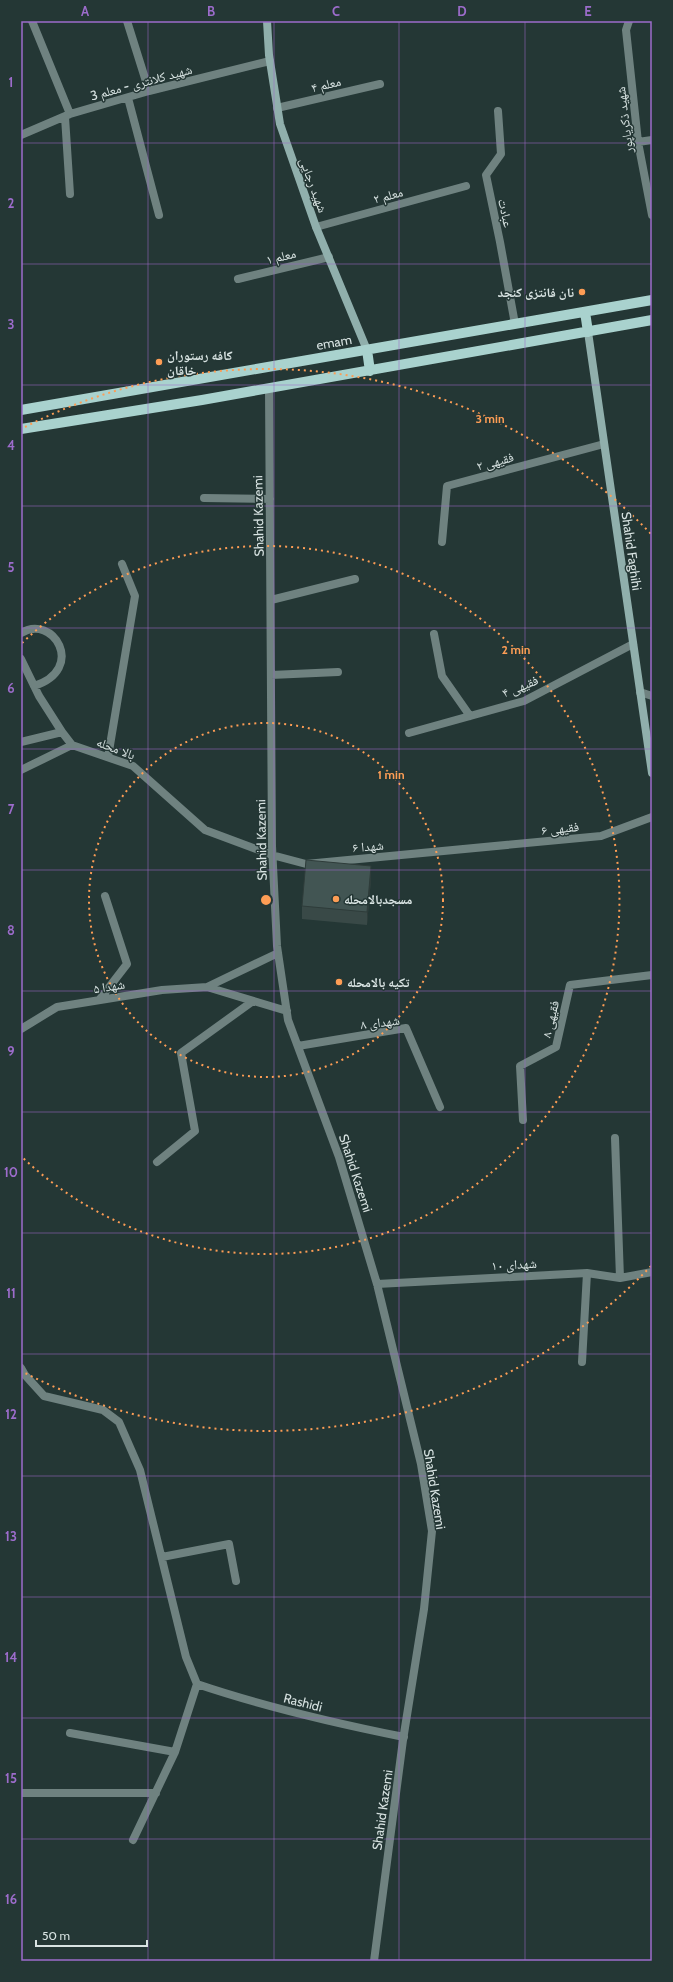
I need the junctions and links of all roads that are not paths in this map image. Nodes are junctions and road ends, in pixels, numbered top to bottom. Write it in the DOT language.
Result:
graph roads {
  1 [pos="32,21"];
  2 [pos="127,21"];
  3 [pos="267,21"];
  4 [pos="629,21"];
  5 [pos="270,61"];
  6 [pos="380,84"];
  7 [pos="149,92"];
  8 [pos="128,98"];
  9 [pos="277,108"];
  10 [pos="498,111"];
  11 [pos="68,115"];
  12 [pos="21,135"];
  13 [pos="652,140"];
  14 [pos="638,142"];
  15 [pos="466,186"];
  16 [pos="70,194"];
  17 [pos="159,215"];
  18 [pos="652,215"];
  19 [pos="316,227"];
  20 [pos="329,257"];
  21 [pos="238,279"];
  22 [pos="652,300"];
  23 [pos="585,312"];
  24 [pos="652,320"];
  25 [pos="514,324"];
  26 [pos="588,332"];
  27 [pos="367,350"];
  28 [pos="370,371"];
  29 [pos="269,389"];
  30 [pos="21,410"];
  31 [pos="21,429"];
  32 [pos="604,444"];
  33 [pos="204,498"];
  34 [pos="270,499"];
  35 [pos="442,542"];
  36 [pos="122,564"];
  37 [pos="355,579"];
  38 [pos="271,600"];
  39 [pos="21,633"];
  40 [pos="434,634"];
  41 [pos="633,644"];
  42 [pos="21,659"];
  43 [pos="338,672"];
  44 [pos="271,675"];
  45 [pos="34,686"];
  46 [pos="640,692"];
  47 [pos="652,696"];
  48 [pos="470,716"];
  49 [pos="62,732"];
  50 [pos="409,733"];
  51 [pos="21,742"];
  52 [pos="72,745"];
  53 [pos="108,757"];
  54 [pos="21,770"];
  55 [pos="652,772"];
  56 [pos="652,817"];
  57 [pos="467,850"];
  58 [pos="272,855"];
  59 [pos="105,896"];
  60 [pos="278,953"];
  61 [pos="652,975"];
  62 [pos="207,987"];
  63 [pos="100,999"];
  64 [pos="253,1000"];
  65 [pos="287,1011"];
  66 [pos="21,1029"];
  67 [pos="298,1046"];
  68 [pos="440,1107"];
  69 [pos="523,1120"];
  70 [pos="615,1138"];
  71 [pos="157,1162"];
  72 [pos="587,1272"];
  73 [pos="652,1272"];
  74 [pos="620,1278"];
  75 [pos="377,1284"];
  76 [pos="582,1362"];
  77 [pos="21,1368"];
  78 [pos="162,1557"];
  79 [pos="236,1581"];
  80 [pos="197,1684"];
  81 [pos="70,1733"];
  82 [pos="404,1737"];
  83 [pos="175,1752"];
  84 [pos="21,1793"];
  85 [pos="156,1793"];
  86 [pos="133,1840"];
  87 [pos="374,1961"];
  1 -- 11 [label="street"];
  2 -- 7 [label="street"];
  3 -- 5 [label="main road, شهید رجایی"];
  4 -- 14 [label="street, شهید ذکریاپور"];
  5 -- 7 [label="street, شهید کلانتری - معلم 3"];
  5 -- 9 [label="main road, شهید رجایی"];
  6 -- 9 [label="street, معلم ۴"];
  7 -- 8 [label="street, شهید کلانتری - معلم 3"];
  8 -- 11 [label="street, شهید کلانتری - معلم 3"];
  8 -- 17 [label="street"];
  9 -- 19 [label="main road, شهید رجایی"];
  10 -- 25 [label="street, عبادت"];
  11 -- 12 [label="street, شهید کلانتری - معلم 3"];
  11 -- 16 [label="street"];
  13 -- 14 [label="street"];
  14 -- 18 [label="street, شهید ذکریاپور"];
  15 -- 19 [label="street, معلم ۲"];
  19 -- 20 [label="main road, شهید رجایی"];
  20 -- 21 [label="street, معلم ۱"];
  20 -- 27 [label="main road, شهید رجایی"];
  22 -- 23 [label="main road, emam"];
  23 -- 25 [label="main road, emam"];
  23 -- 26 [label="main road"];
  24 -- 26 [label="main road"];
  25 -- 27 [label="main road, emam"];
  26 -- 28 [label="main road"];
  26 -- 32 [label="main road, Shahid Faghihi"];
  27 -- 28 [label="main road"];
  27 -- 30 [label="main road, emam"];
  28 -- 29 [label="main road"];
  29 -- 31 [label="main road"];
  29 -- 34 [label="street, Shahid Kazemi"];
  32 -- 35 [label="street, فقیهی ۲"];
  32 -- 41 [label="main road, Shahid Faghihi"];
  33 -- 34 [label="street"];
  34 -- 38 [label="street, Shahid Kazemi"];
  36 -- 53 [label="street"];
  37 -- 38 [label="street"];
  38 -- 44 [label="street, Shahid Kazemi"];
  39 -- 45 [label="street"];
  40 -- 48 [label="street"];
  41 -- 46 [label="main road, Shahid Faghihi"];
  41 -- 48 [label="street, فقیهی ۴"];
  42 -- 45 [label="street"];
  43 -- 44 [label="street"];
  44 -- 58 [label="street, Shahid Kazemi"];
  45 -- 49 [label="street"];
  46 -- 47 [label="street"];
  46 -- 55 [label="main road, Shahid Faghihi"];
  48 -- 50 [label="street, فقیهی ۴"];
  49 -- 51 [label="street"];
  49 -- 52 [label="street"];
  52 -- 53 [label="street, بالا محله"];
  52 -- 54 [label="street"];
  53 -- 58 [label="street, بالا محله"];
  56 -- 57 [label="street, فقیهی ۶"];
  57 -- 58 [label="street, شهدا ۶"];
  58 -- 60 [label="street, Shahid Kazemi"];
  59 -- 63 [label="street"];
  60 -- 62 [label="street, شهدا ۵"];
  60 -- 65 [label="street, Shahid Kazemi"];
  61 -- 69 [label="street, فقیهی ۸"];
  62 -- 63 [label="street, شهدا ۵"];
  62 -- 64 [label="street, شهدا ۵"];
  63 -- 66 [label="street, شهدا ۵"];
  64 -- 65 [label="street, شهدا ۵"];
  64 -- 71 [label="street"];
  65 -- 67 [label="street, Shahid Kazemi"];
  67 -- 68 [label="street, شهدای ۸"];
  67 -- 75 [label="street, Shahid Kazemi"];
  70 -- 74 [label="street"];
  72 -- 74 [label="street, شهدای ۱۰"];
  72 -- 75 [label="street, شهدای ۱۰"];
  72 -- 76 [label="street"];
  73 -- 74 [label="street, شهدای ۱۰"];
  75 -- 82 [label="street, Shahid Kazemi"];
  77 -- 78 [label="street"];
  78 -- 79 [label="street"];
  78 -- 80 [label="street"];
  80 -- 82 [label="street, Rashidi"];
  80 -- 83 [label="street"];
  81 -- 83 [label="street"];
  82 -- 87 [label="street, Shahid Kazemi"];
  83 -- 85 [label="street"];
  84 -- 85 [label="street"];
  85 -- 86 [label="street"];
}
